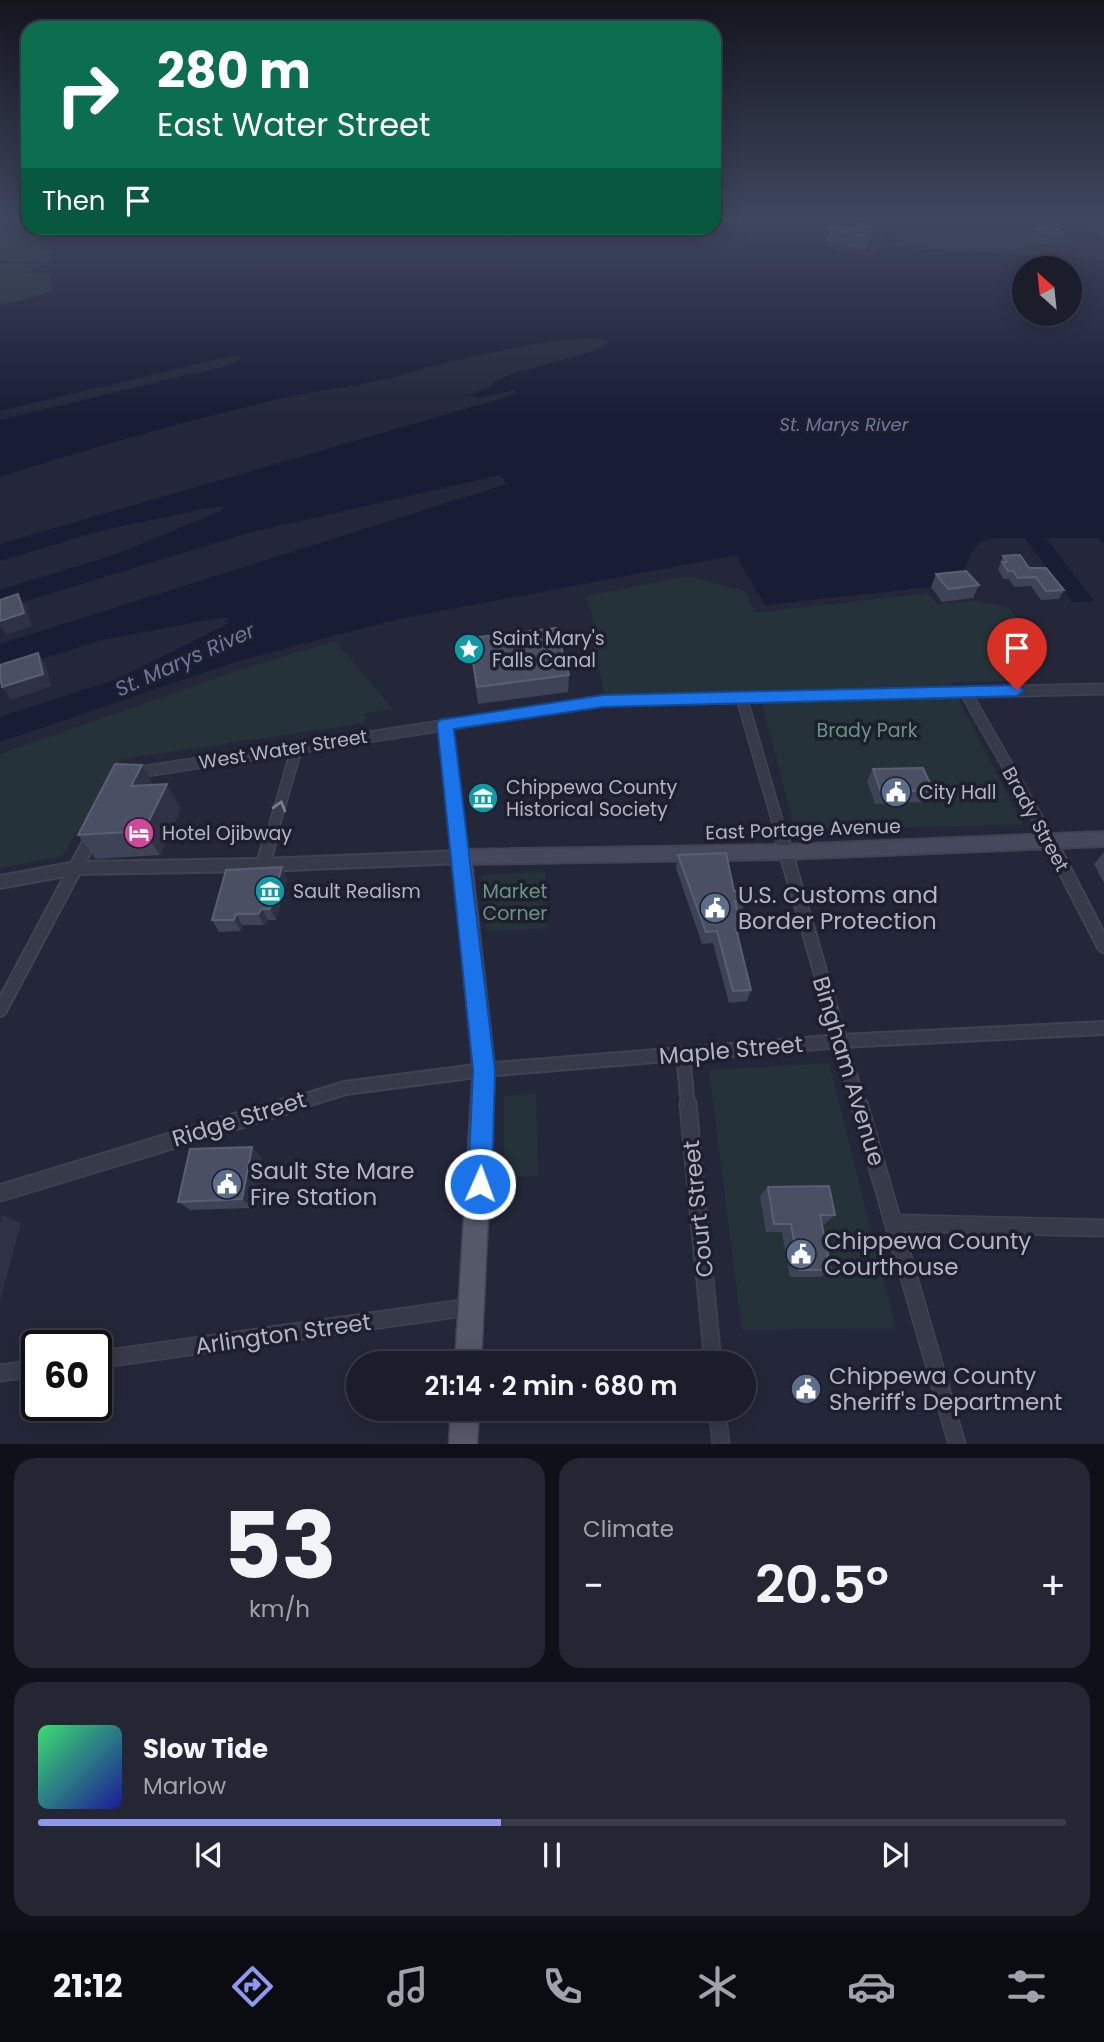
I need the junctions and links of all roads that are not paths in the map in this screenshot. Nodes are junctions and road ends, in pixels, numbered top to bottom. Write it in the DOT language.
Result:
graph roads {
  1 [pos="1104,689"];
  2 [pos="966,692"];
  3 [pos="741,699"];
  4 [pos="445,724"];
  5 [pos="297,747"];
  6 [pos="123,779"];
  7 [pos="100,823"];
  8 [pos="1104,839"];
  9 [pos="1049,841"];
  10 [pos="785,852"];
  11 [pos="461,857"];
  12 [pos="263,865"];
  13 [pos="76,868"];
  14 [pos="0,882"];
  15 [pos="1104,946"];
  16 [pos="0,1010"];
  17 [pos="1104,1028"];
  18 [pos="841,1041"];
  19 [pos="683,1054"];
  20 [pos="484,1070"];
  21 [pos="0,1193"];
  22 [pos="894,1223"];
  23 [pos="1104,1228"];
  24 [pos="471,1307"];
  25 [pos="469,1351"];
  26 [pos="712,1351"];
  27 [pos="112,1358"];
  28 [pos="21,1370"];
  29 [pos="0,1373"];
  30 [pos="464,1421"];
  31 [pos="718,1421"];
  32 [pos="463,1444"];
  33 [pos="721,1444"];
  34 [pos="957,1444"];
  1 -- 2 [label="street, West Water Street"];
  2 -- 3 [label="street, West Water Street"];
  2 -- 9 [label="street, Brady Street"];
  3 -- 4 [label="street, West Water Street"];
  3 -- 10 [label="street, Bingham Avenue"];
  4 -- 5 [label="street, West Water Street"];
  4 -- 11 [label="street"];
  5 -- 6 [label="street, West Water Street"];
  12 -- 5 [label="street, one-way"];
  7 -- 13 [label="street"];
  8 -- 9 [label="main road, East Portage Avenue"];
  9 -- 10 [label="main road, East Portage Avenue"];
  9 -- 15 [label="street, Brady Street"];
  10 -- 11 [label="main road, East Portage Avenue"];
  10 -- 18 [label="street, Bingham Avenue"];
  11 -- 12 [label="street"];
  11 -- 20 [label="main road"];
  12 -- 13 [label="street"];
  13 -- 14 [label="street"];
  13 -- 16 [label="street"];
  17 -- 18 [label="street, Maple Street"];
  18 -- 19 [label="street, Maple Street"];
  18 -- 22 [label="street, Bingham Avenue"];
  19 -- 20 [label="street, Maple Street"];
  19 -- 26 [label="street, Court Street"];
  20 -- 21 [label="street, Ridge Street"];
  20 -- 24 [label="main road"];
  22 -- 23 [label="street"];
  22 -- 34 [label="street, Bingham Avenue"];
  24 -- 25 [label="main road"];
  24 -- 27 [label="street, Arlington Street"];
  28 -- 29 [label="street"];
  30 -- 32 [label="main road"];
  31 -- 33 [label="street"];
}
